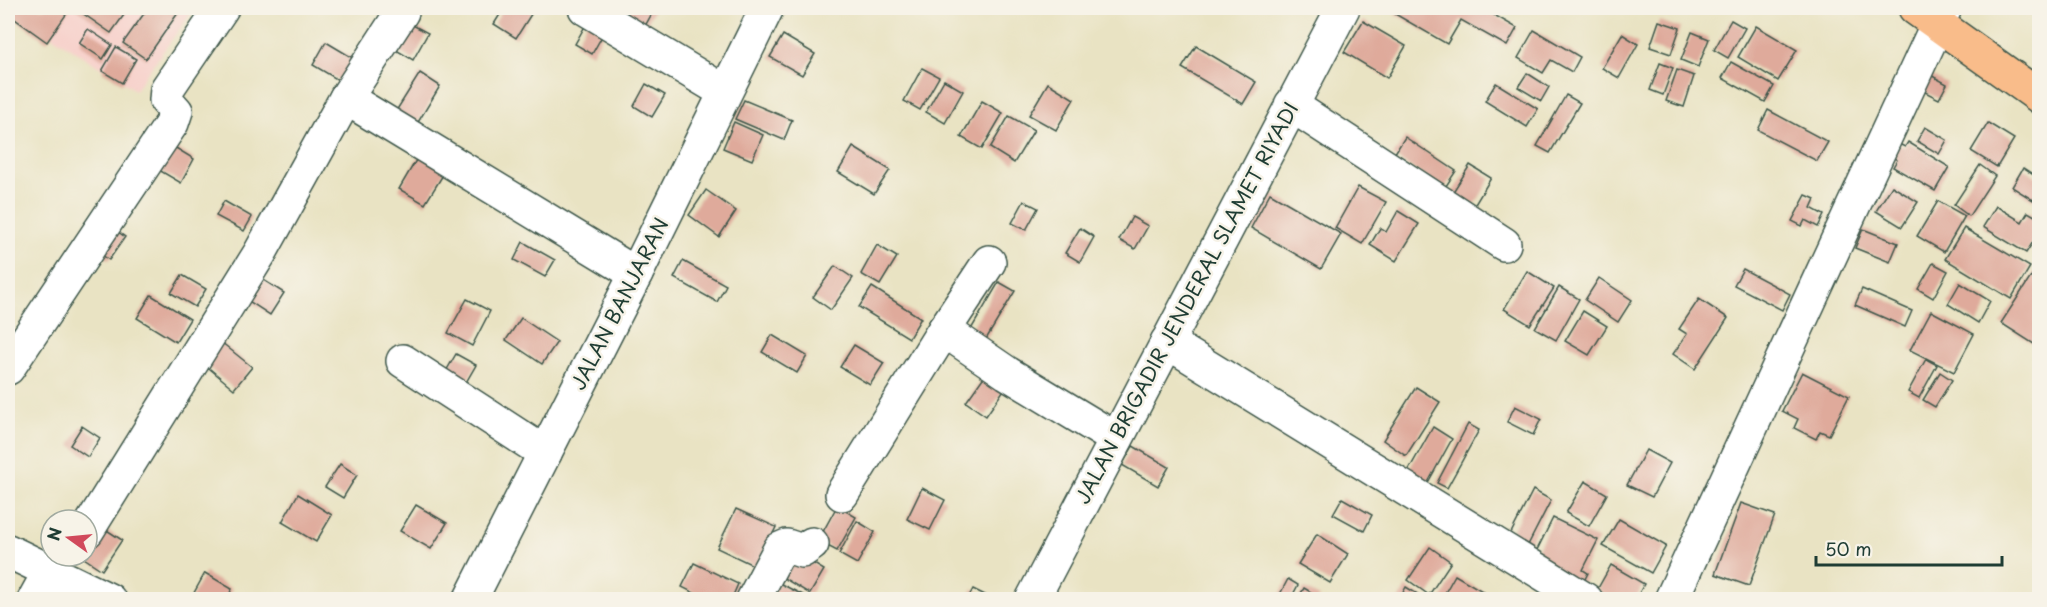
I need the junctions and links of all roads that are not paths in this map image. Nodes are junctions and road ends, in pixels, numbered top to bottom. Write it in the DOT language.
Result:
graph roads {
  1 [pos="222,8"];
  2 [pos="585,8"];
  3 [pos="767,8"];
  4 [pos="1343,8"];
  5 [pos="402,12"];
  6 [pos="1932,13"];
  7 [pos="725,92"];
  8 [pos="2040,97"];
  9 [pos="346,98"];
  10 [pos="1292,105"];
  11 [pos="1504,244"];
  12 [pos="989,262"];
  13 [pos="636,274"];
  14 [pos="944,330"];
  15 [pos="1167,342"];
  16 [pos="403,361"];
  17 [pos="8,368"];
  18 [pos="1116,439"];
  19 [pos="545,453"];
  20 [pos="842,494"];
  21 [pos="99,512"];
  22 [pos="812,544"];
  23 [pos="8,551"];
  24 [pos="39,561"];
  25 [pos="59,568"];
  26 [pos="61,568"];
  27 [pos="34,600"];
  28 [pos="109,600"];
  29 [pos="470,600"];
  30 [pos="753,600"];
  31 [pos="1032,600"];
  32 [pos="1586,600"];
  33 [pos="1671,600"];
  1 -- 17 [label="street"];
  2 -- 7 [label="street"];
  3 -- 7 [label="street, JALAN BANJARAN"];
  4 -- 10 [label="street, JALAN BRIGADIR JENDERAL SLAMET RIYADI"];
  5 -- 9 [label="street"];
  6 -- 8 [label="main road"];
  6 -- 33 [label="street"];
  7 -- 13 [label="street, JALAN BANJARAN"];
  9 -- 13 [label="street"];
  9 -- 21 [label="street"];
  10 -- 11 [label="street"];
  10 -- 15 [label="street, JALAN BRIGADIR JENDERAL SLAMET RIYADI"];
  12 -- 14 [label="street"];
  13 -- 19 [label="street, JALAN BANJARAN"];
  14 -- 18 [label="street"];
  14 -- 20 [label="street"];
  15 -- 18 [label="street, JALAN BRIGADIR JENDERAL SLAMET RIYADI"];
  15 -- 32 [label="street"];
  16 -- 19 [label="street"];
  18 -- 31 [label="street, JALAN BRIGADIR JENDERAL SLAMET RIYADI"];
  19 -- 29 [label="street, JALAN BANJARAN"];
  22 -- 30 [label="street"];
  23 -- 24 [label="street"];
  25 -- 27 [label="street"];
  26 -- 28 [label="street"];
}
